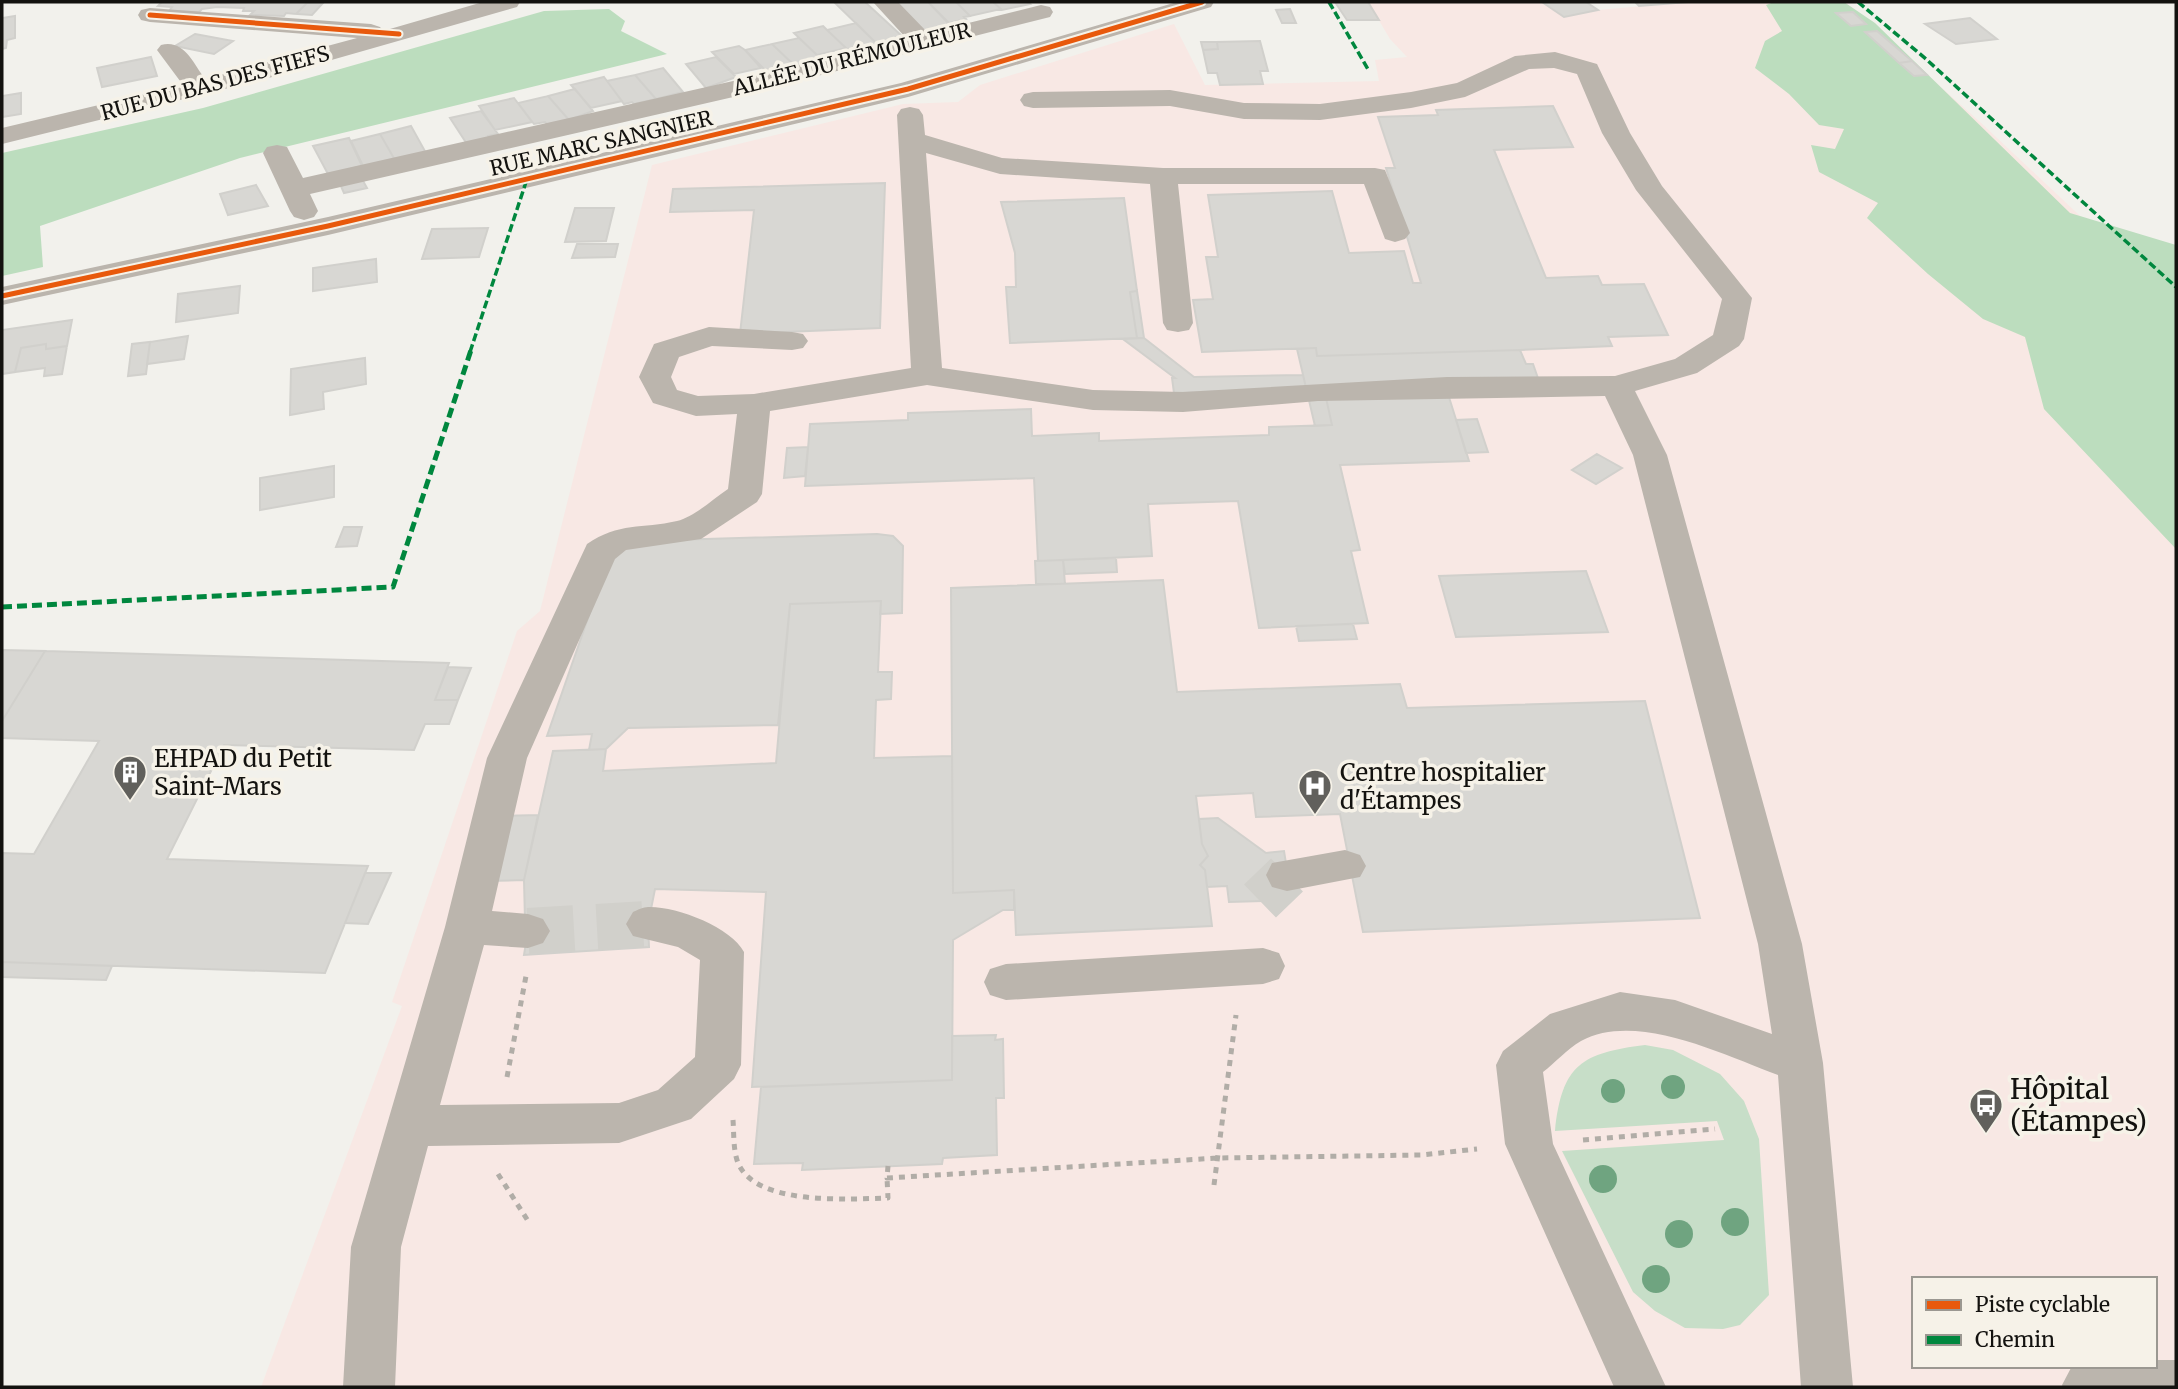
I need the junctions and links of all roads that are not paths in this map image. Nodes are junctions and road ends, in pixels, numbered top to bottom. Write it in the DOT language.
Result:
graph roads {
  1 [pos="508,2"];
  2 [pos="885,2"];
  3 [pos="1202,2"];
  4 [pos="1041,12"];
  5 [pos="149,15"];
  6 [pos="405,25"];
  7 [pos="923,42"];
  8 [pos="170,50"];
  9 [pos="198,88"];
  10 [pos="908,89"];
  11 [pos="1033,100"];
  12 [pos="2,136"];
  13 [pos="912,140"];
  14 [pos="277,153"];
  15 [pos="1163,176"];
  16 [pos="294,189"];
  17 [pos="313,229"];
  18 [pos="1395,233"];
  19 [pos="2,296"];
  20 [pos="1178,324"];
  21 [pos="792,341"];
  22 [pos="927,375"];
  23 [pos="1617,386"];
  24 [pos="754,404"];
  25 [pos="1345,866"];
  26 [pos="1287,875"];
  27 [pos="648,924"];
  28 [pos="467,927"];
  29 [pos="528,931"];
  30 [pos="1262,966"];
  31 [pos="1006,982"];
  32 [pos="1800,1063"];
  33 [pos="410,1126"];
  34 [pos="2088,1385"];
  35 [pos="2176,1385"];
  36 [pos="369,1387"];
  37 [pos="1640,1387"];
  38 [pos="1827,1387"];
  1 -- 6 [label="street, RUE DU BAS DES FIEFS"];
  2 -- 7 [label="street"];
  3 -- 10 [label="street, RUE MARC SANGNIER"];
  4 -- 7 [label="street, ALLÉE DU RÉMOULEUR"];
  5 -- 6 [label="street"];
  6 -- 9 [label="street, RUE DU BAS DES FIEFS"];
  7 -- 16 [label="street, ALLÉE DU RÉMOULEUR"];
  8 -- 9 [label="street"];
  9 -- 12 [label="street, RUE DU BAS DES FIEFS"];
  10 -- 13 [label="street"];
  10 -- 17 [label="street, RUE MARC SANGNIER"];
  11 -- 23 [label="street"];
  13 -- 15 [label="street"];
  13 -- 22 [label="street"];
  14 -- 16 [label="street"];
  15 -- 18 [label="street"];
  15 -- 20 [label="street"];
  16 -- 17 [label="street"];
  17 -- 19 [label="street, RUE MARC SANGNIER"];
  21 -- 24 [label="street"];
  22 -- 23 [label="street"];
  22 -- 24 [label="street"];
  23 -- 32 [label="street"];
  24 -- 28 [label="street"];
  25 -- 26 [label="street"];
  27 -- 33 [label="street"];
  28 -- 29 [label="street"];
  28 -- 33 [label="street"];
  30 -- 31 [label="street"];
  32 -- 37 [label="street"];
  32 -- 38 [label="street"];
  33 -- 36 [label="street"];
  34 -- 35 [label="street"];
}
